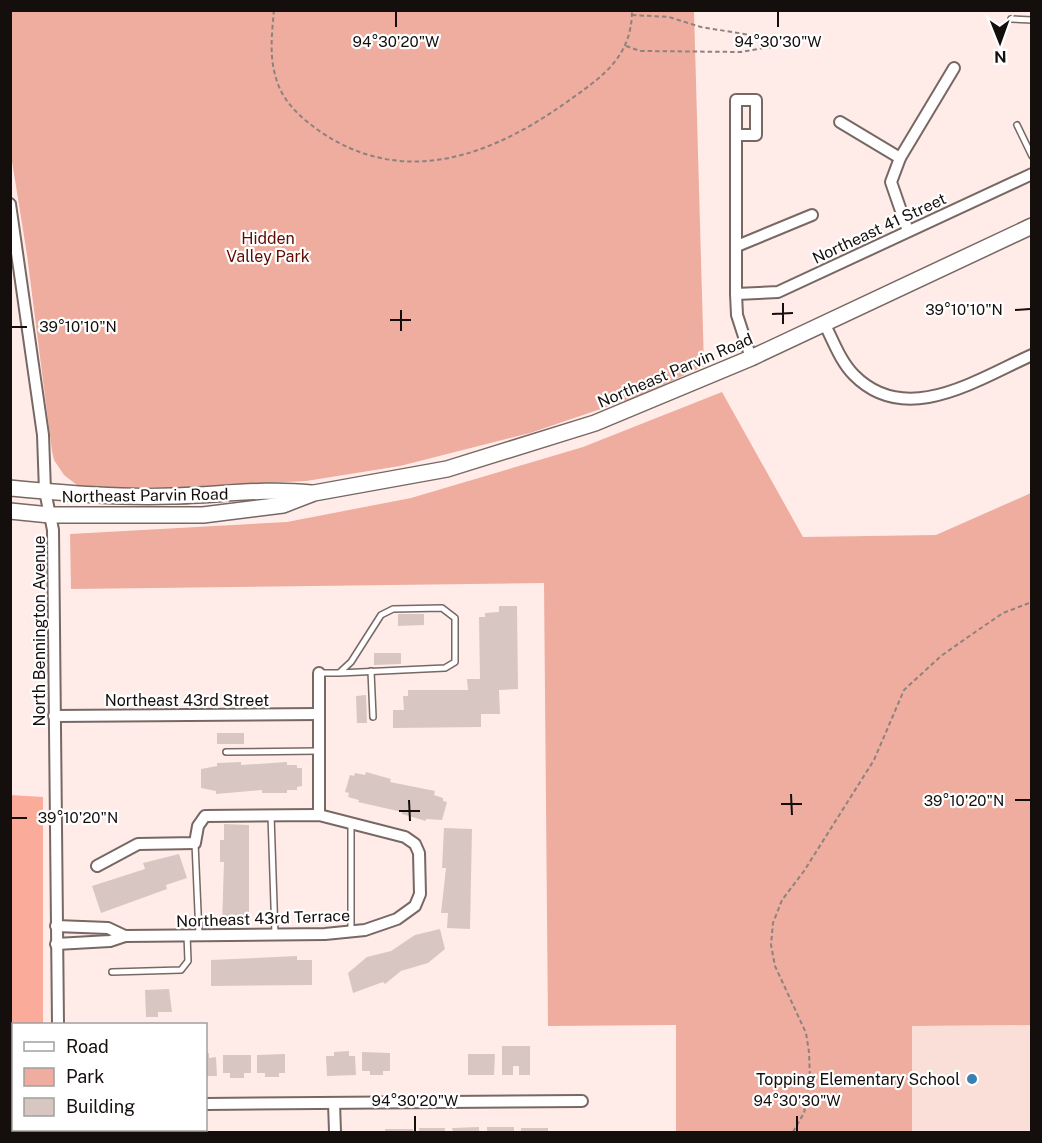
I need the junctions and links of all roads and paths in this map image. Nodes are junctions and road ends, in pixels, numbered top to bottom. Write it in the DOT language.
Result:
graph roads {
  1 [pos="274,10"];
  2 [pos="632,10"];
  3 [pos="632,15"];
  4 [pos="1011,19"];
  5 [pos="1032,20"];
  6 [pos="626,46"];
  7 [pos="954,68"];
  8 [pos="840,122"];
  9 [pos="1017,125"];
  10 [pos="736,135"];
  11 [pos="1032,156"];
  12 [pos="900,158"];
  13 [pos="1032,174"];
  14 [pos="10,204"];
  15 [pos="812,215"];
  16 [pos="1032,226"];
  17 [pos="908,231"];
  18 [pos="737,246"];
  19 [pos="736,294"];
  20 [pos="824,323"];
  21 [pos="1032,355"];
  22 [pos="751,358"];
  23 [pos="10,488"];
  24 [pos="45,491"];
  25 [pos="314,493"];
  26 [pos="10,511"];
  27 [pos="50,515"];
  28 [pos="1032,602"];
  29 [pos="371,671"];
  30 [pos="319,673"];
  31 [pos="339,673"];
  32 [pos="319,714"];
  33 [pos="54,716"];
  34 [pos="373,717"];
  35 [pos="319,751"];
  36 [pos="226,752"];
  37 [pos="271,815"];
  38 [pos="319,815"];
  39 [pos="351,823"];
  40 [pos="195,843"];
  41 [pos="97,866"];
  42 [pos="56,926"];
  43 [pos="351,931"];
  44 [pos="193,935"];
  45 [pos="274,935"];
  46 [pos="125,936"];
  47 [pos="56,945"];
  48 [pos="112,972"];
  49 [pos="58,1023"];
  50 [pos="582,1101"];
  51 [pos="334,1103"];
  52 [pos="207,1104"];
  53 [pos="335,1132"];
  54 [pos="793,1132"];
  1 -- 6 [label="path"];
  2 -- 3 [label="path"];
  3 -- 6 [label="path"];
  3 -- 6 [label="path"];
  4 -- 5 [label="lane"];
  7 -- 12 [label="street"];
  8 -- 12 [label="street"];
  9 -- 11 [label="lane"];
  10 -- 18 [label="street"];
  12 -- 17 [label="street"];
  13 -- 17 [label="street, Northeast 41 Street"];
  14 -- 24 [label="street, North Bennington Avenue"];
  15 -- 18 [label="street"];
  16 -- 20 [label="main road, Northeast Parvin Road"];
  17 -- 19 [label="street, Northeast 41 Street"];
  18 -- 19 [label="street"];
  19 -- 22 [label="street"];
  20 -- 21 [label="street"];
  20 -- 22 [label="main road, Northeast Parvin Road"];
  22 -- 25 [label="main road, Northeast Parvin Road"];
  23 -- 24 [label="main road, Northeast Parvin Road"];
  24 -- 25 [label="main road, Northeast Parvin Road"];
  24 -- 27 [label="street, North Bennington Avenue"];
  25 -- 27 [label="main road, Northeast Parvin Road"];
  26 -- 27 [label="main road, Northeast Parvin Road"];
  27 -- 33 [label="street, North Bennington Avenue"];
  28 -- 54 [label="path"];
  29 -- 31 [label="lane"];
  29 -- 31 [label="lane"];
  29 -- 34 [label="lane"];
  30 -- 31 [label="lane"];
  30 -- 32 [label="street"];
  32 -- 33 [label="street, Northeast 43rd Street"];
  32 -- 35 [label="street"];
  33 -- 42 [label="street, North Bennington Avenue"];
  35 -- 36 [label="lane"];
  35 -- 38 [label="street"];
  37 -- 38 [label="street, Northeast 43rd Terrace"];
  37 -- 40 [label="street, Northeast 43rd Terrace"];
  37 -- 45 [label="lane"];
  38 -- 39 [label="street, Northeast 43rd Terrace"];
  39 -- 43 [label="lane"];
  39 -- 43 [label="street, Northeast 43rd Terrace"];
  40 -- 41 [label="street"];
  40 -- 44 [label="lane"];
  42 -- 46 [label="street, Northeast 43rd Terrace"];
  42 -- 47 [label="street, North Bennington Avenue"];
  43 -- 45 [label="street, Northeast 43rd Terrace"];
  44 -- 45 [label="street, Northeast 43rd Terrace"];
  44 -- 46 [label="street, Northeast 43rd Terrace"];
  44 -- 48 [label="lane"];
  46 -- 47 [label="street, Northeast 43rd Terrace"];
  47 -- 49 [label="street, North Bennington Avenue"];
  50 -- 51 [label="street"];
  51 -- 52 [label="street"];
  51 -- 53 [label="street"];
}
